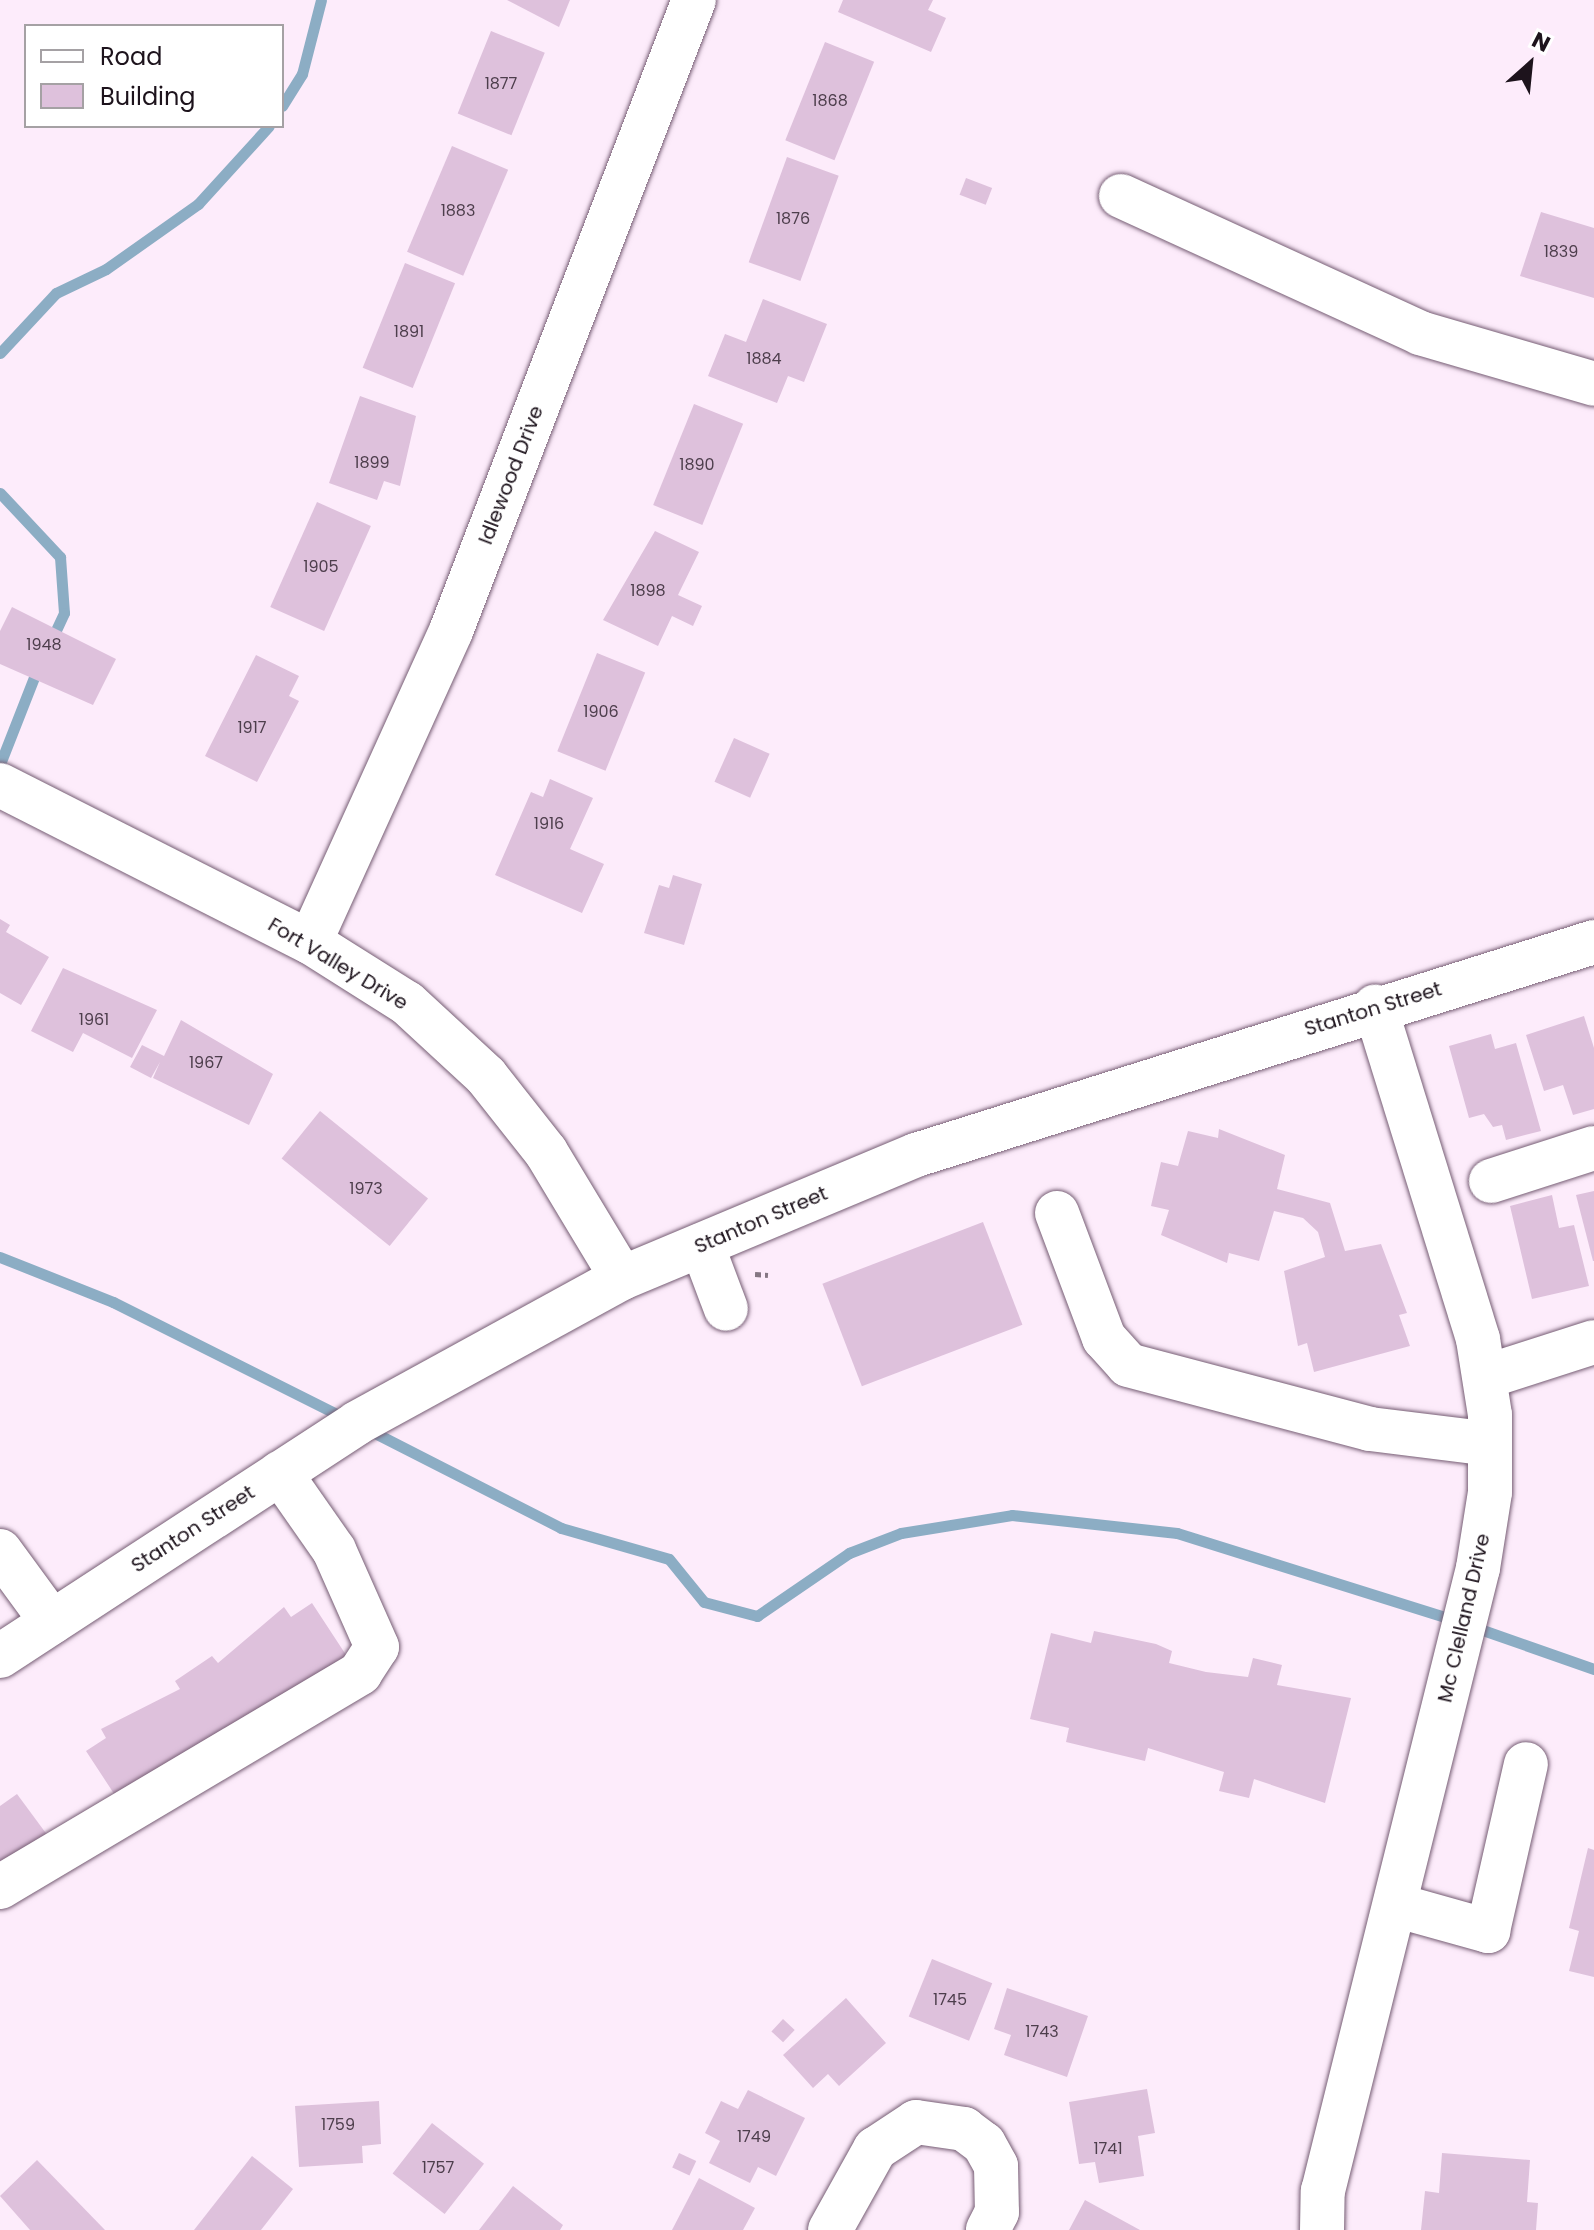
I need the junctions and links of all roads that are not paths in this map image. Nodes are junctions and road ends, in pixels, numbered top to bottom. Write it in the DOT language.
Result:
graph roads {
  1 [pos="694,0"];
  2 [pos="1121,196"];
  3 [pos="1594,384"];
  4 [pos="0,785"];
  5 [pos="310,942"];
  6 [pos="1594,942"];
  7 [pos="1375,1007"];
  8 [pos="1594,1148"];
  9 [pos="1491,1181"];
  10 [pos="1057,1213"];
  11 [pos="702,1245"];
  12 [pos="622,1278"];
  13 [pos="726,1309"];
  14 [pos="1594,1342"];
  15 [pos="1485,1377"];
  16 [pos="1490,1444"];
  17 [pos="280,1473"];
  18 [pos="0,1551"];
  19 [pos="52,1622"];
  20 [pos="0,1656"];
  21 [pos="1526,1764"];
  22 [pos="0,1887"];
  23 [pos="1395,1905"];
  24 [pos="830,2230"];
  25 [pos="988,2230"];
  26 [pos="1322,2230"];
  1 -- 5 [label="street, Idlewood Drive"];
  2 -- 3 [label="street"];
  4 -- 5 [label="street, Fort Valley Drive"];
  5 -- 12 [label="street, Fort Valley Drive"];
  6 -- 7 [label="street, Stanton Street"];
  7 -- 11 [label="street, Stanton Street"];
  7 -- 15 [label="street, Mc Clelland Drive"];
  8 -- 9 [label="street"];
  10 -- 16 [label="street"];
  11 -- 12 [label="street, Stanton Street"];
  11 -- 13 [label="street"];
  12 -- 17 [label="street, Stanton Street"];
  14 -- 15 [label="street"];
  15 -- 16 [label="street, Mc Clelland Drive"];
  16 -- 23 [label="street, Mc Clelland Drive"];
  17 -- 19 [label="street, Stanton Street"];
  17 -- 22 [label="street"];
  18 -- 19 [label="street"];
  19 -- 20 [label="street, Stanton Street"];
  21 -- 23 [label="street"];
  23 -- 26 [label="street, Mc Clelland Drive"];
  24 -- 25 [label="street"];
}
